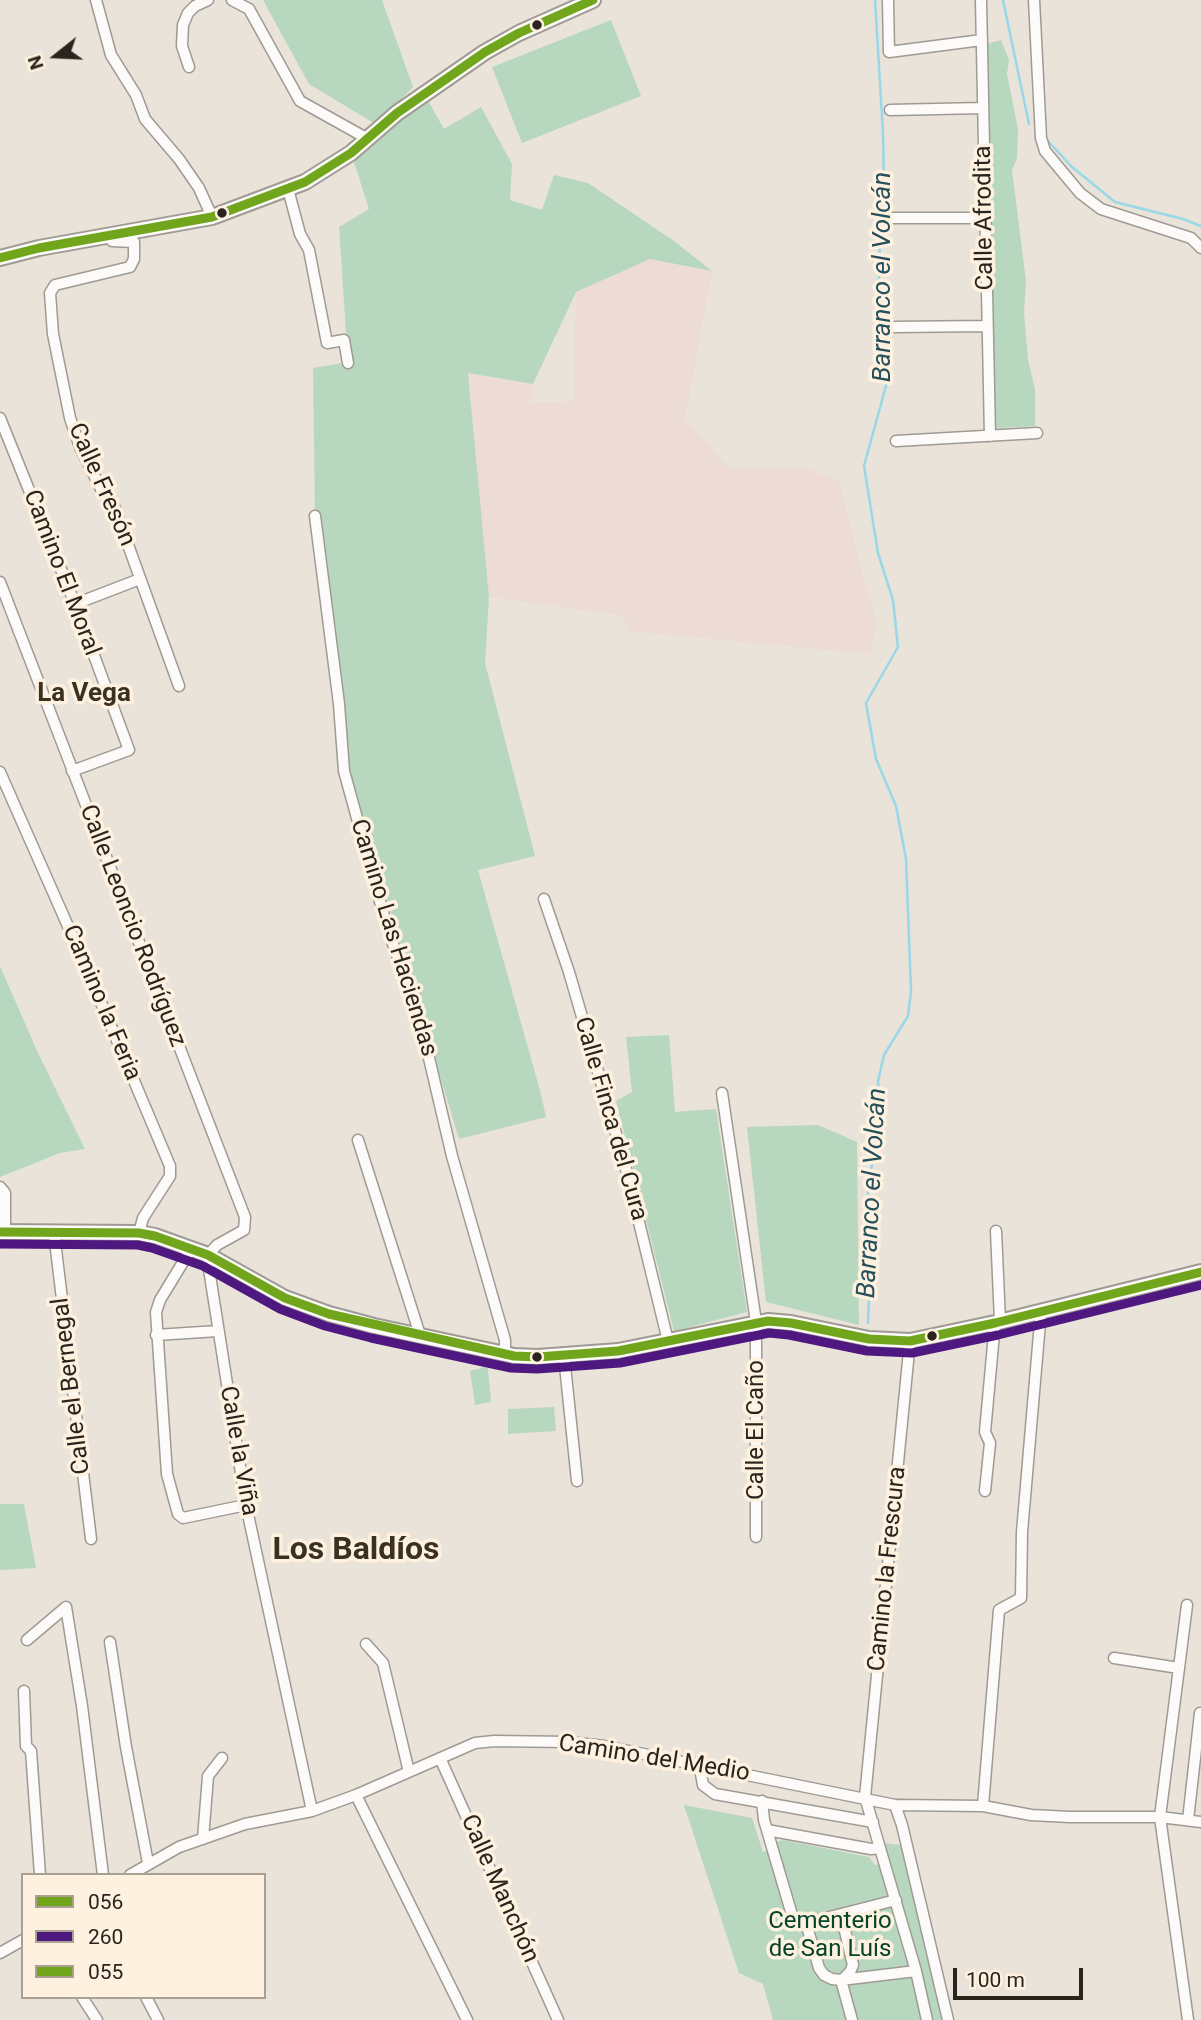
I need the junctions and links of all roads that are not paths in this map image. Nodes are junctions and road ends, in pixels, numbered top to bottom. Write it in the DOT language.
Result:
graph roads {
  1 [pos="96,0"];
  2 [pos="208,0"];
  3 [pos="232,0"];
  4 [pos="593,0"];
  5 [pos="888,0"];
  6 [pos="981,0"];
  7 [pos="1034,0"];
  8 [pos="982,40"];
  9 [pos="189,67"];
  10 [pos="983,108"];
  11 [pos="890,110"];
  12 [pos="368,139"];
  13 [pos="288,189"];
  14 [pos="212,217"];
  15 [pos="892,218"];
  16 [pos="985,218"];
  17 [pos="111,235"];
  18 [pos="1201,248"];
  19 [pos="0,258"];
  20 [pos="987,326"];
  21 [pos="894,327"];
  22 [pos="348,363"];
  23 [pos="0,418"];
  24 [pos="1037,433"];
  25 [pos="990,436"];
  26 [pos="896,441"];
  27 [pos="315,516"];
  28 [pos="140,579"];
  29 [pos="0,582"];
  30 [pos="75,604"];
  31 [pos="179,686"];
  32 [pos="72,771"];
  33 [pos="0,772"];
  34 [pos="544,899"];
  35 [pos="722,1093"];
  36 [pos="358,1140"];
  37 [pos="0,1187"];
  38 [pos="996,1231"];
  39 [pos="3,1232"];
  40 [pos="54,1233"];
  41 [pos="139,1233"];
  42 [pos="191,1249"];
  43 [pos="208,1255"];
  44 [pos="1201,1272"];
  45 [pos="1041,1311"];
  46 [pos="756,1322"];
  47 [pos="997,1322"];
  48 [pos="218,1331"];
  49 [pos="156,1335"];
  50 [pos="420,1335"];
  51 [pos="910,1340"];
  52 [pos="668,1341"];
  53 [pos="505,1353"];
  54 [pos="564,1356"];
  55 [pos="577,1481"];
  56 [pos="985,1491"];
  57 [pos="246,1505"];
  58 [pos="756,1538"];
  59 [pos="90,1539"];
  60 [pos="1187,1605"];
  61 [pos="27,1640"];
  62 [pos="110,1642"];
  63 [pos="366,1644"];
  64 [pos="1114,1658"];
  65 [pos="1179,1668"];
  66 [pos="24,1691"];
  67 [pos="1200,1713"];
  68 [pos="222,1758"];
  69 [pos="440,1758"];
  70 [pos="699,1763"];
  71 [pos="409,1772"];
  72 [pos="356,1795"];
  73 [pos="865,1797"];
  74 [pos="762,1801"];
  75 [pos="895,1805"];
  76 [pos="983,1806"];
  77 [pos="312,1811"];
  78 [pos="1160,1817"];
  79 [pos="1188,1820"];
  80 [pos="873,1822"];
  81 [pos="1201,1822"];
  82 [pos="767,1830"];
  83 [pos="203,1839"];
  84 [pos="880,1848"];
  85 [pos="148,1863"];
  86 [pos="40,1873"];
  87 [pos="103,1873"];
  88 [pos="133,1873"];
  89 [pos="896,1900"];
  90 [pos="841,1914"];
  91 [pos="806,1923"];
  92 [pos="21,1941"];
  93 [pos="0,1953"];
  94 [pos="916,1971"];
  95 [pos="841,1980"];
  96 [pos="83,1999"];
  97 [pos="147,1999"];
  98 [pos="97,2020"];
  99 [pos="158,2020"];
  100 [pos="467,2020"];
  101 [pos="558,2020"];
  102 [pos="852,2020"];
  103 [pos="927,2020"];
  104 [pos="948,2020"];
  105 [pos="1188,2020"];
  1 -- 14 [label="street"];
  2 -- 9 [label="street"];
  3 -- 12 [label="street"];
  4 -- 12 [label="main road"];
  5 -- 8 [label="street"];
  6 -- 8 [label="street, Calle Afrodita"];
  7 -- 18 [label="street"];
  8 -- 10 [label="street, Calle Afrodita"];
  10 -- 11 [label="street"];
  10 -- 16 [label="street, Calle Afrodita"];
  12 -- 13 [label="main road"];
  13 -- 14 [label="main road"];
  13 -- 22 [label="street"];
  14 -- 17 [label="main road"];
  15 -- 16 [label="street"];
  16 -- 20 [label="street, Calle Afrodita"];
  17 -- 19 [label="main road"];
  17 -- 28 [label="street, Calle Fresón"];
  20 -- 21 [label="street"];
  20 -- 25 [label="street, Calle Afrodita"];
  23 -- 30 [label="street, Camino El Moral"];
  24 -- 25 [label="street"];
  25 -- 26 [label="street"];
  27 -- 53 [label="street, Camino Las Haciendas"];
  28 -- 30 [label="street"];
  28 -- 31 [label="street, Calle Fresón"];
  29 -- 32 [label="street, Calle Leoncio Rodríguez"];
  30 -- 32 [label="street, Camino El Moral"];
  32 -- 43 [label="street, Calle Leoncio Rodríguez"];
  33 -- 41 [label="street, Camino la Feria"];
  34 -- 52 [label="street, Calle Finca del Cura"];
  35 -- 46 [label="street, Calle El Caño"];
  36 -- 50 [label="street"];
  37 -- 39 [label="street"];
  38 -- 47 [label="street"];
  39 -- 40 [label="main road"];
  40 -- 41 [label="main road"];
  40 -- 59 [label="street, Calle el Bernegal"];
  41 -- 42 [label="main road"];
  42 -- 43 [label="main road"];
  42 -- 49 [label="street"];
  43 -- 48 [label="street, Calle la Viña"];
  43 -- 50 [label="main road"];
  44 -- 45 [label="main road"];
  45 -- 47 [label="main road"];
  45 -- 76 [label="street"];
  46 -- 51 [label="main road"];
  46 -- 52 [label="main road"];
  46 -- 58 [label="street, Calle El Caño"];
  47 -- 51 [label="main road"];
  47 -- 56 [label="street"];
  48 -- 49 [label="street"];
  48 -- 57 [label="street, Calle la Viña"];
  49 -- 57 [label="street"];
  50 -- 53 [label="main road"];
  51 -- 73 [label="street, Camino la Frescura"];
  52 -- 54 [label="main road"];
  53 -- 54 [label="main road"];
  54 -- 55 [label="street"];
  57 -- 77 [label="street, Calle la Viña"];
  60 -- 65 [label="street"];
  61 -- 87 [label="street"];
  62 -- 85 [label="street"];
  63 -- 71 [label="street"];
  64 -- 65 [label="street"];
  65 -- 78 [label="street"];
  66 -- 86 [label="street"];
  67 -- 79 [label="street"];
  68 -- 83 [label="street"];
  69 -- 70 [label="street, Camino del Medio"];
  69 -- 71 [label="street, Camino del Medio"];
  69 -- 101 [label="street, Calle Manchón"];
  70 -- 73 [label="street, Camino del Medio"];
  70 -- 74 [label="street"];
  71 -- 72 [label="street, Camino del Medio"];
  72 -- 77 [label="street, Camino del Medio"];
  72 -- 100 [label="street"];
  73 -- 75 [label="street, Camino del Medio"];
  73 -- 80 [label="street"];
  74 -- 80 [label="street"];
  74 -- 82 [label="street"];
  75 -- 76 [label="street, Camino del Medio"];
  75 -- 104 [label="street"];
  76 -- 78 [label="street, Camino del Medio"];
  77 -- 83 [label="street, Camino del Medio"];
  78 -- 79 [label="street, Camino del Medio"];
  78 -- 105 [label="street"];
  79 -- 81 [label="street, Camino del Medio"];
  80 -- 84 [label="street"];
  82 -- 84 [label="street"];
  82 -- 91 [label="street"];
  83 -- 85 [label="street, Camino del Medio"];
  84 -- 89 [label="street"];
  85 -- 88 [label="street, Camino del Medio"];
  89 -- 90 [label="street"];
  89 -- 94 [label="street"];
  90 -- 91 [label="street"];
  90 -- 95 [label="street"];
  91 -- 95 [label="street"];
  92 -- 93 [label="street"];
  94 -- 95 [label="street"];
  94 -- 103 [label="street"];
  95 -- 102 [label="street"];
  96 -- 98 [label="street"];
  97 -- 99 [label="street"];
}
